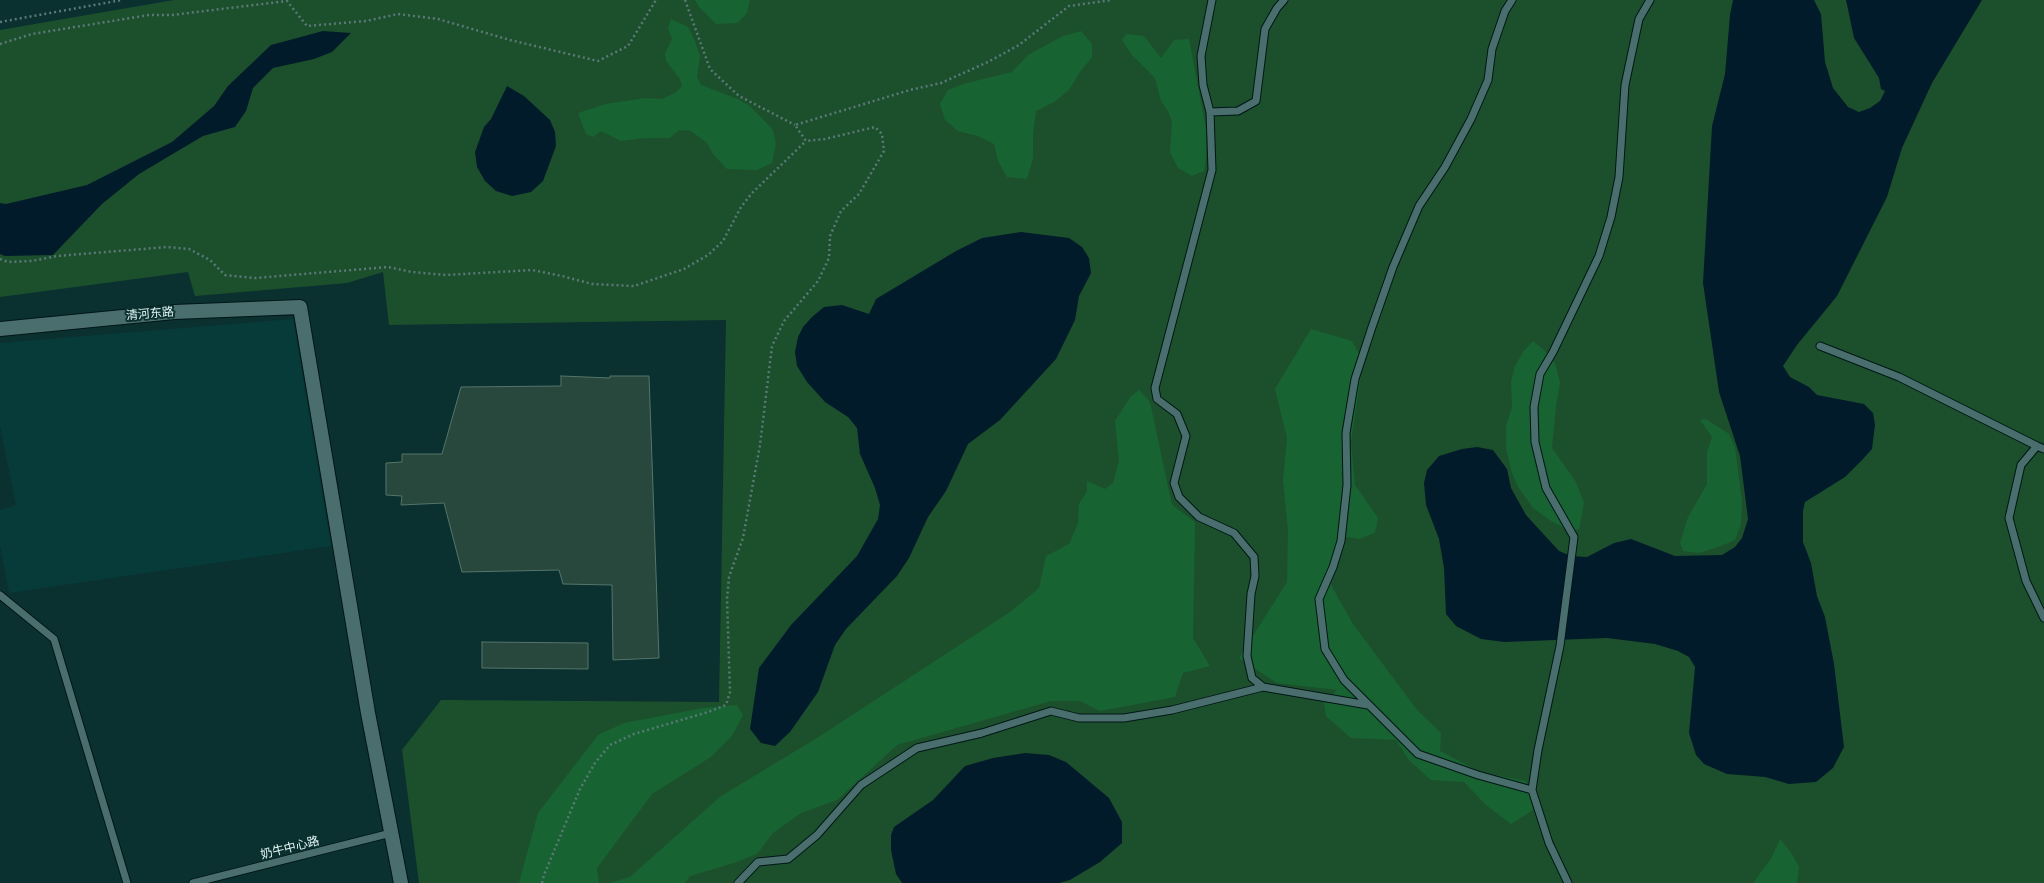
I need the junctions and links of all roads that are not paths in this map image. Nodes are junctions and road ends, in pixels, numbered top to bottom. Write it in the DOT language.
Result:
graph roads {
  1 [pos="1212,0"];
  2 [pos="1284,0"];
  3 [pos="1512,0"];
  4 [pos="1650,0"];
  5 [pos="1210,112"];
  6 [pos="0,329"];
  7 [pos="1820,346"];
  8 [pos="2037,446"];
  9 [pos="2044,449"];
  10 [pos="0,595"];
  11 [pos="2044,616"];
  12 [pos="1263,687"];
  13 [pos="1368,705"];
  14 [pos="1532,790"];
  15 [pos="391,833"];
  16 [pos="126,883"];
  17 [pos="194,883"];
  18 [pos="401,883"];
  19 [pos="738,883"];
  20 [pos="1568,883"];
  1 -- 5 [label="lane"];
  2 -- 5 [label="lane"];
  3 -- 13 [label="lane"];
  4 -- 14 [label="lane"];
  5 -- 12 [label="lane"];
  6 -- 15 [label="street, 清河东路"];
  7 -- 8 [label="lane"];
  8 -- 9 [label="lane"];
  8 -- 11 [label="lane"];
  10 -- 16 [label="lane"];
  12 -- 13 [label="lane"];
  12 -- 19 [label="lane"];
  13 -- 14 [label="lane"];
  14 -- 20 [label="lane"];
  15 -- 17 [label="lane, 奶牛中心路"];
  15 -- 18 [label="street"];
}
